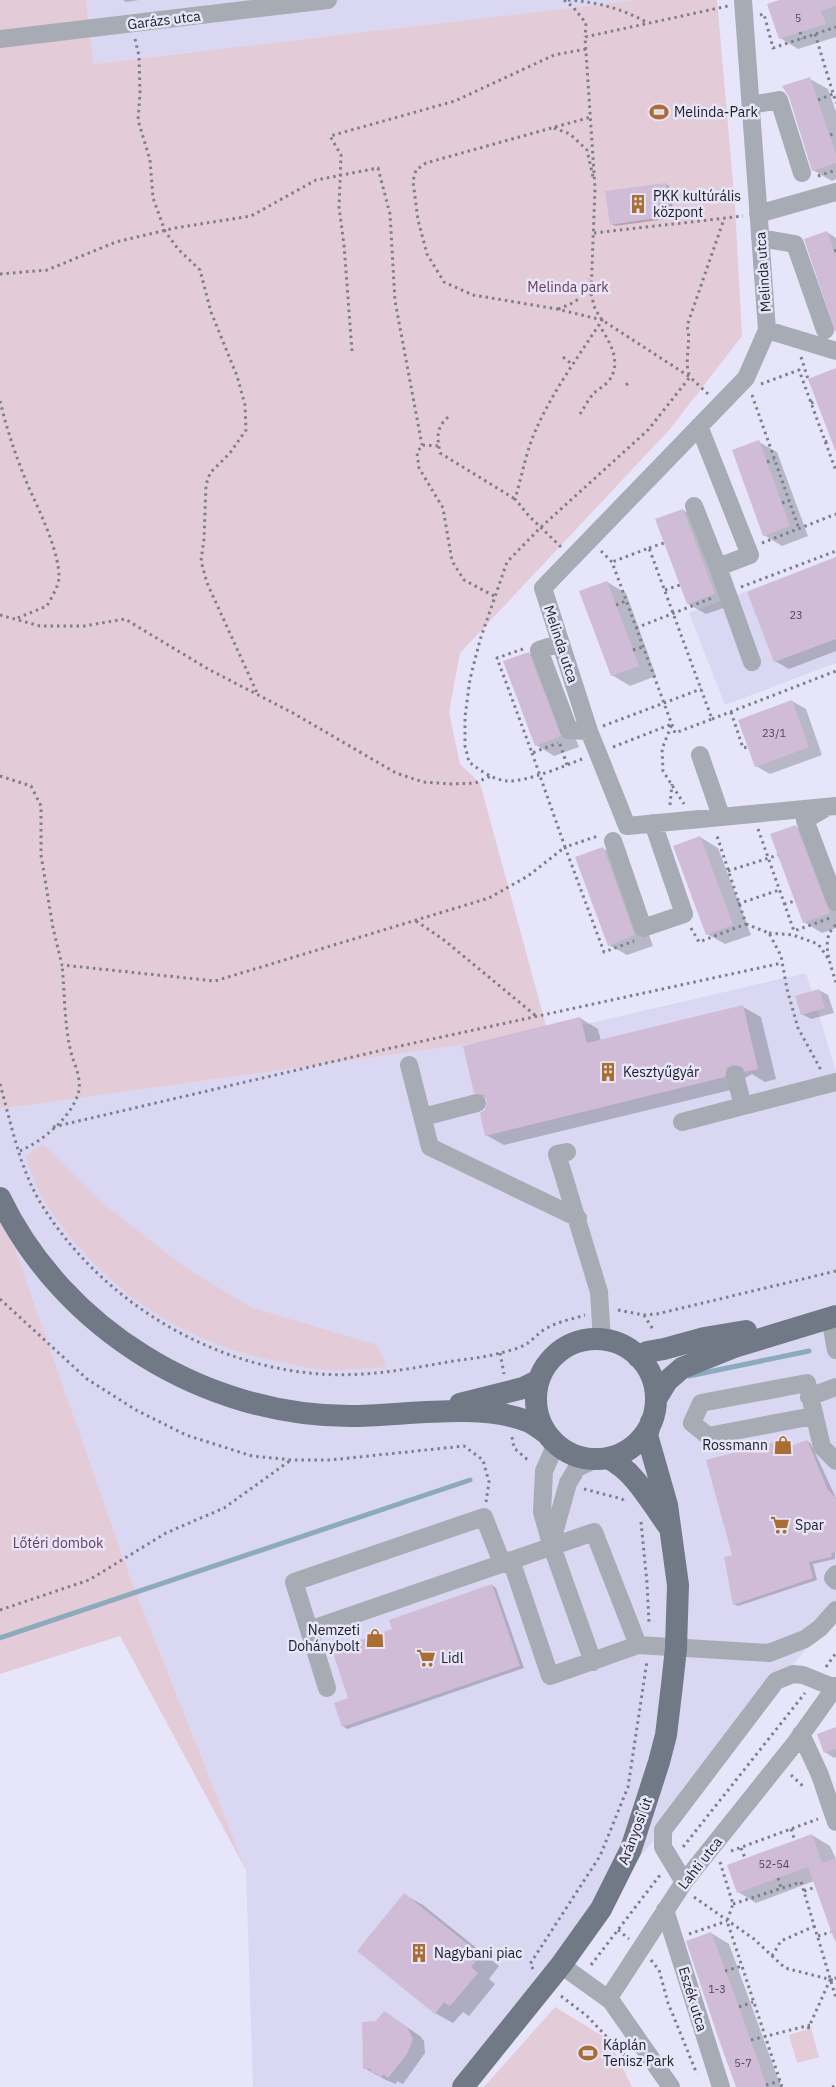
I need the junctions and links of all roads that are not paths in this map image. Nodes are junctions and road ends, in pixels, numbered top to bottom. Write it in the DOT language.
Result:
graph roads {
  1 [pos="328,0"];
  2 [pos="744,7"];
  3 [pos="0,39"];
  4 [pos="750,105"];
  5 [pos="802,173"];
  6 [pos="836,192"];
  7 [pos="758,214"];
  8 [pos="760,238"];
  9 [pos="767,330"];
  10 [pos="824,330"];
  11 [pos="836,351"];
  12 [pos="699,426"];
  13 [pos="694,506"];
  14 [pos="718,567"];
  15 [pos="752,662"];
  16 [pos="700,755"];
  17 [pos="830,807"];
  18 [pos="660,822"];
  19 [pos="718,824"];
  20 [pos="613,841"];
  21 [pos="836,902"];
  22 [pos="409,1065"];
  23 [pos="735,1075"];
  24 [pos="832,1083"];
  25 [pos="477,1103"];
  26 [pos="743,1106"];
  27 [pos="422,1117"];
  28 [pos="682,1122"];
  29 [pos="567,1152"];
  30 [pos="0,1198"];
  31 [pos="578,1218"];
  32 [pos="833,1317"];
  33 [pos="602,1340"];
  34 [pos="836,1350"];
  35 [pos="638,1357"];
  36 [pos="539,1380"];
  37 [pos="836,1387"];
  38 [pos="809,1397"];
  39 [pos="656,1399"];
  40 [pos="425,1412"];
  41 [pos="813,1416"];
  42 [pos="651,1422"];
  43 [pos="551,1438"];
  44 [pos="602,1459"];
  45 [pos="836,1461"];
  46 [pos="670,1527"];
  47 [pos="552,1545"];
  48 [pos="506,1562"];
  49 [pos="836,1574"];
  50 [pos="836,1581"];
  51 [pos="836,1610"];
  52 [pos="309,1630"];
  53 [pos="643,1645"];
  54 [pos="676,1648"];
  55 [pos="592,1662"];
  56 [pos="327,1688"];
  57 [pos="836,1689"];
  58 [pos="801,1734"];
  59 [pos="836,1822"];
  60 [pos="686,1888"];
  61 [pos="665,1910"];
  62 [pos="561,1965"];
  63 [pos="608,1999"];
  64 [pos="463,2087"];
  65 [pos="671,2087"];
  66 [pos="721,2087"];
  1 -- 3 [label="street, Garázs utca"];
  2 -- 4 [label="street, Melinda utca"];
  4 -- 5 [label="street"];
  4 -- 7 [label="street, Melinda utca"];
  6 -- 7 [label="street, Melinda utca"];
  7 -- 8 [label="street, Melinda utca"];
  8 -- 9 [label="street, Melinda utca"];
  8 -- 10 [label="street"];
  9 -- 11 [label="street, Melinda utca"];
  9 -- 12 [label="street, Melinda utca"];
  12 -- 14 [label="street"];
  12 -- 18 [label="street, Melinda utca"];
  13 -- 14 [label="street"];
  14 -- 15 [label="street"];
  16 -- 19 [label="street"];
  17 -- 19 [label="street"];
  17 -- 21 [label="street"];
  18 -- 19 [label="street"];
  18 -- 20 [label="street"];
  22 -- 27 [label="street"];
  23 -- 26 [label="street"];
  24 -- 26 [label="street"];
  25 -- 27 [label="street"];
  26 -- 28 [label="street"];
  27 -- 31 [label="street"];
  29 -- 31 [label="street"];
  30 -- 40 [label="main road"];
  31 -- 33 [label="street"];
  32 -- 34 [label="street"];
  32 -- 35 [label="main road"];
  32 -- 39 [label="main road"];
  33 -- 35 [label="main road"];
  33 -- 36 [label="main road"];
  35 -- 39 [label="main road"];
  36 -- 40 [label="main road"];
  36 -- 43 [label="main road"];
  37 -- 38 [label="street"];
  38 -- 41 [label="street"];
  38 -- 41 [label="street"];
  39 -- 42 [label="main road"];
  40 -- 43 [label="main road"];
  41 -- 45 [label="street"];
  42 -- 44 [label="main road"];
  42 -- 46 [label="main road, Arányosi út"];
  43 -- 44 [label="main road"];
  43 -- 47 [label="street"];
  44 -- 46 [label="main road"];
  44 -- 47 [label="street"];
  46 -- 54 [label="main road, Arányosi út"];
  47 -- 48 [label="street"];
  47 -- 53 [label="street"];
  47 -- 55 [label="street"];
  48 -- 52 [label="street"];
  48 -- 52 [label="street"];
  48 -- 55 [label="street"];
  49 -- 50 [label="street"];
  51 -- 54 [label="street"];
  52 -- 56 [label="street"];
  53 -- 54 [label="street"];
  53 -- 55 [label="street"];
  54 -- 62 [label="main road, Arányosi út"];
  57 -- 58 [label="street, Lahti utca"];
  57 -- 60 [label="street"];
  58 -- 59 [label="street"];
  58 -- 60 [label="street, Lahti utca"];
  60 -- 61 [label="street, Lahti utca"];
  61 -- 63 [label="street, Lahti utca"];
  61 -- 66 [label="street, Eszék utca"];
  62 -- 63 [label="street"];
  62 -- 64 [label="main road, Arányosi út"];
  63 -- 65 [label="street"];
}
